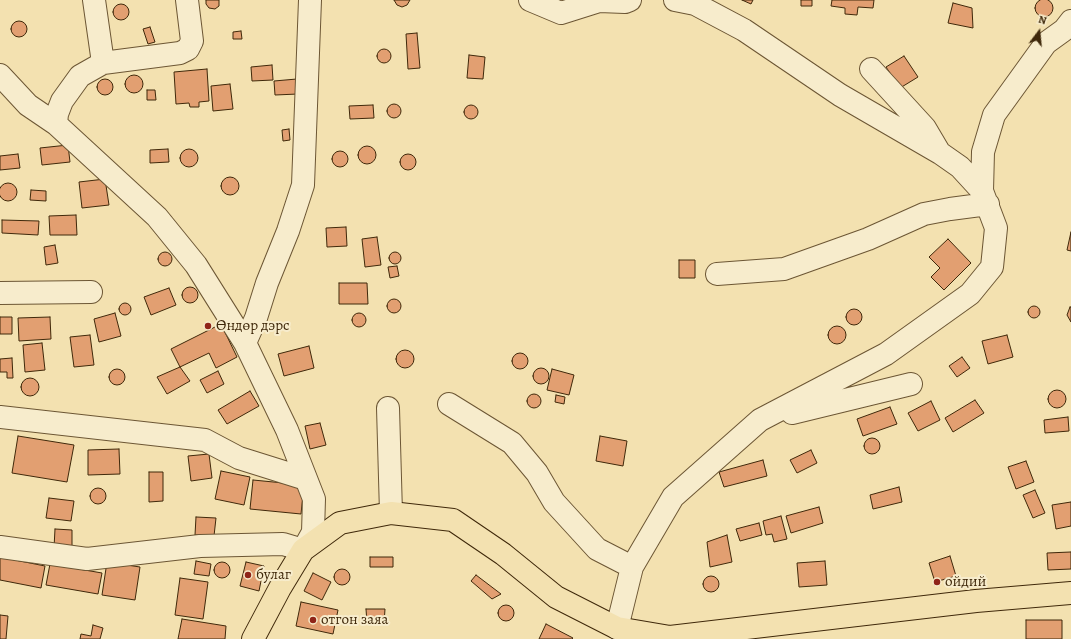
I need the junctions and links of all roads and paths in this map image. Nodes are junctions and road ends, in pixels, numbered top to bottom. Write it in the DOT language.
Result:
graph roads {
  1 [pos="94,0"];
  2 [pos="187,0"];
  3 [pos="310,0"];
  4 [pos="530,0"];
  5 [pos="630,0"];
  6 [pos="675,0"];
  7 [pos="1071,21"];
  8 [pos="103,63"];
  9 [pos="871,69"];
  10 [pos="0,75"];
  11 [pos="56,124"];
  12 [pos="940,153"];
  13 [pos="985,198"];
  14 [pos="717,274"];
  15 [pos="91,292"];
  16 [pos="0,293"];
  17 [pos="245,343"];
  18 [pos="911,384"];
  19 [pos="449,404"];
  20 [pos="388,408"];
  21 [pos="0,417"];
  22 [pos="760,420"];
  23 [pos="306,479"];
  24 [pos="391,513"];
  25 [pos="0,547"];
  26 [pos="303,550"];
  27 [pos="632,567"];
  28 [pos="1071,593"];
  29 [pos="617,628"];
  30 [pos="671,638"];
  31 [pos="253,639"];
  1 -- 8 [label="street"];
  2 -- 8 [label="street"];
  3 -- 17 [label="street"];
  4 -- 5 [label="street"];
  6 -- 12 [label="street"];
  7 -- 13 [label="street"];
  8 -- 11 [label="street"];
  9 -- 12 [label="street"];
  10 -- 11 [label="street"];
  11 -- 17 [label="street"];
  12 -- 13 [label="street"];
  13 -- 14 [label="street"];
  13 -- 22 [label="street"];
  15 -- 16 [label="street"];
  17 -- 23 [label="street"];
  18 -- 22 [label="street"];
  19 -- 27 [label="street"];
  20 -- 24 [label="street"];
  21 -- 23 [label="street"];
  22 -- 27 [label="street"];
  23 -- 26 [label="street"];
  24 -- 26 [label="main road"];
  24 -- 29 [label="main road"];
  25 -- 26 [label="street"];
  26 -- 31 [label="main road"];
  27 -- 29 [label="street"];
  28 -- 30 [label="main road"];
  29 -- 30 [label="main road"];
}
